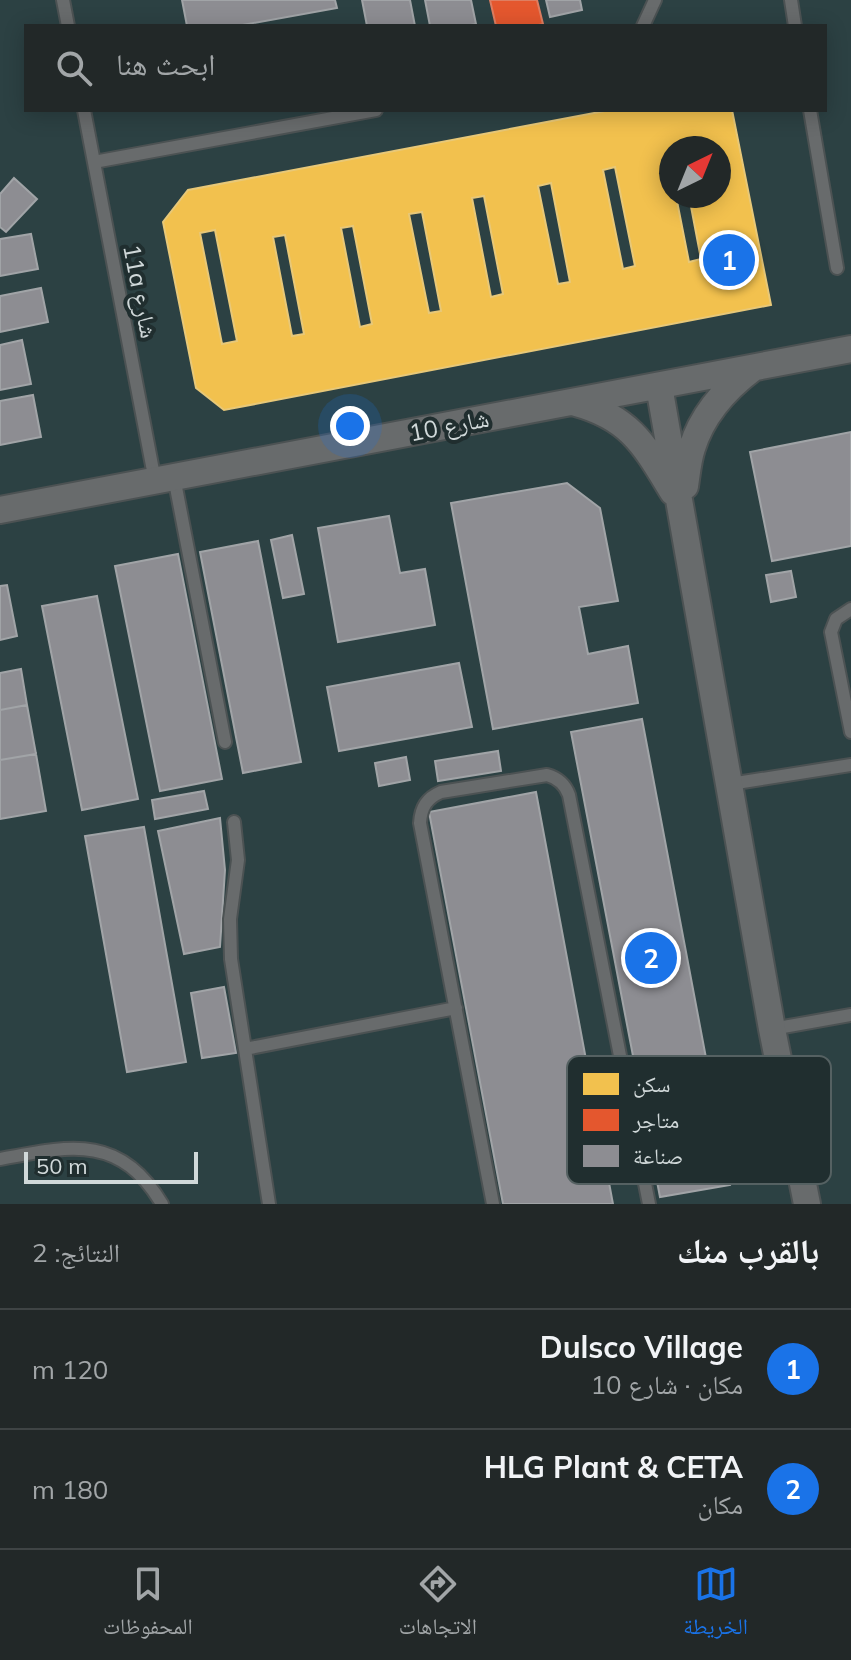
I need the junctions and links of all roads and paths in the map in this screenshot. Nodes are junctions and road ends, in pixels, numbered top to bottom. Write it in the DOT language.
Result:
graph roads {
  1 [pos="63,0"];
  2 [pos="655,0"];
  3 [pos="791,0"];
  4 [pos="68,24"];
  5 [pos="644,24"];
  6 [pos="795,24"];
  7 [pos="84,112"];
  8 [pos="365,112"];
  9 [pos="810,112"];
  10 [pos="94,162"];
  11 [pos="837,268"];
  12 [pos="851,349"];
  13 [pos="753,368"];
  14 [pos="659,386"];
  15 [pos="573,402"];
  16 [pos="164,479"];
  17 [pos="681,505"];
  18 [pos="0,510"];
  19 [pos="851,609"];
  20 [pos="851,732"];
  21 [pos="225,742"];
  22 [pos="851,765"];
  23 [pos="730,784"];
  24 [pos="234,822"];
  25 [pos="456,1008"];
  26 [pos="851,1015"];
  27 [pos="772,1029"];
  28 [pos="245,1049"];
  29 [pos="620,1056"];
  30 [pos="777,1056"];
  31 [pos="0,1159"];
  32 [pos="645,1184"];
  33 [pos="803,1184"];
  34 [pos="162,1204"];
  35 [pos="269,1204"];
  36 [pos="493,1204"];
  37 [pos="649,1204"];
  38 [pos="807,1204"];
  1 -- 4 [label="lane"];
  2 -- 5 [label="lane"];
  3 -- 6 [label="lane"];
  7 -- 10 [label="lane, 11a شارع"];
  8 -- 10 [label="lane"];
  9 -- 11 [label="lane"];
  10 -- 16 [label="lane, 11a شارع"];
  12 -- 13 [label="street, شارع 10"];
  13 -- 14 [label="street, شارع 10"];
  13 -- 17 [label="street"];
  14 -- 15 [label="street, شارع 10"];
  14 -- 17 [label="street"];
  15 -- 16 [label="street, شارع 10"];
  15 -- 17 [label="street"];
  16 -- 18 [label="street, شارع 10"];
  16 -- 21 [label="lane, 11a شارع"];
  17 -- 23 [label="street"];
  19 -- 20 [label="lane"];
  22 -- 23 [label="lane"];
  23 -- 27 [label="street"];
  24 -- 28 [label="lane"];
  25 -- 28 [label="lane"];
  25 -- 29 [label="lane"];
  25 -- 36 [label="lane"];
  26 -- 27 [label="lane"];
  27 -- 30 [label="street"];
  28 -- 35 [label="lane"];
  31 -- 34 [label="lane"];
  32 -- 37 [label="lane"];
  33 -- 38 [label="street"];
}
